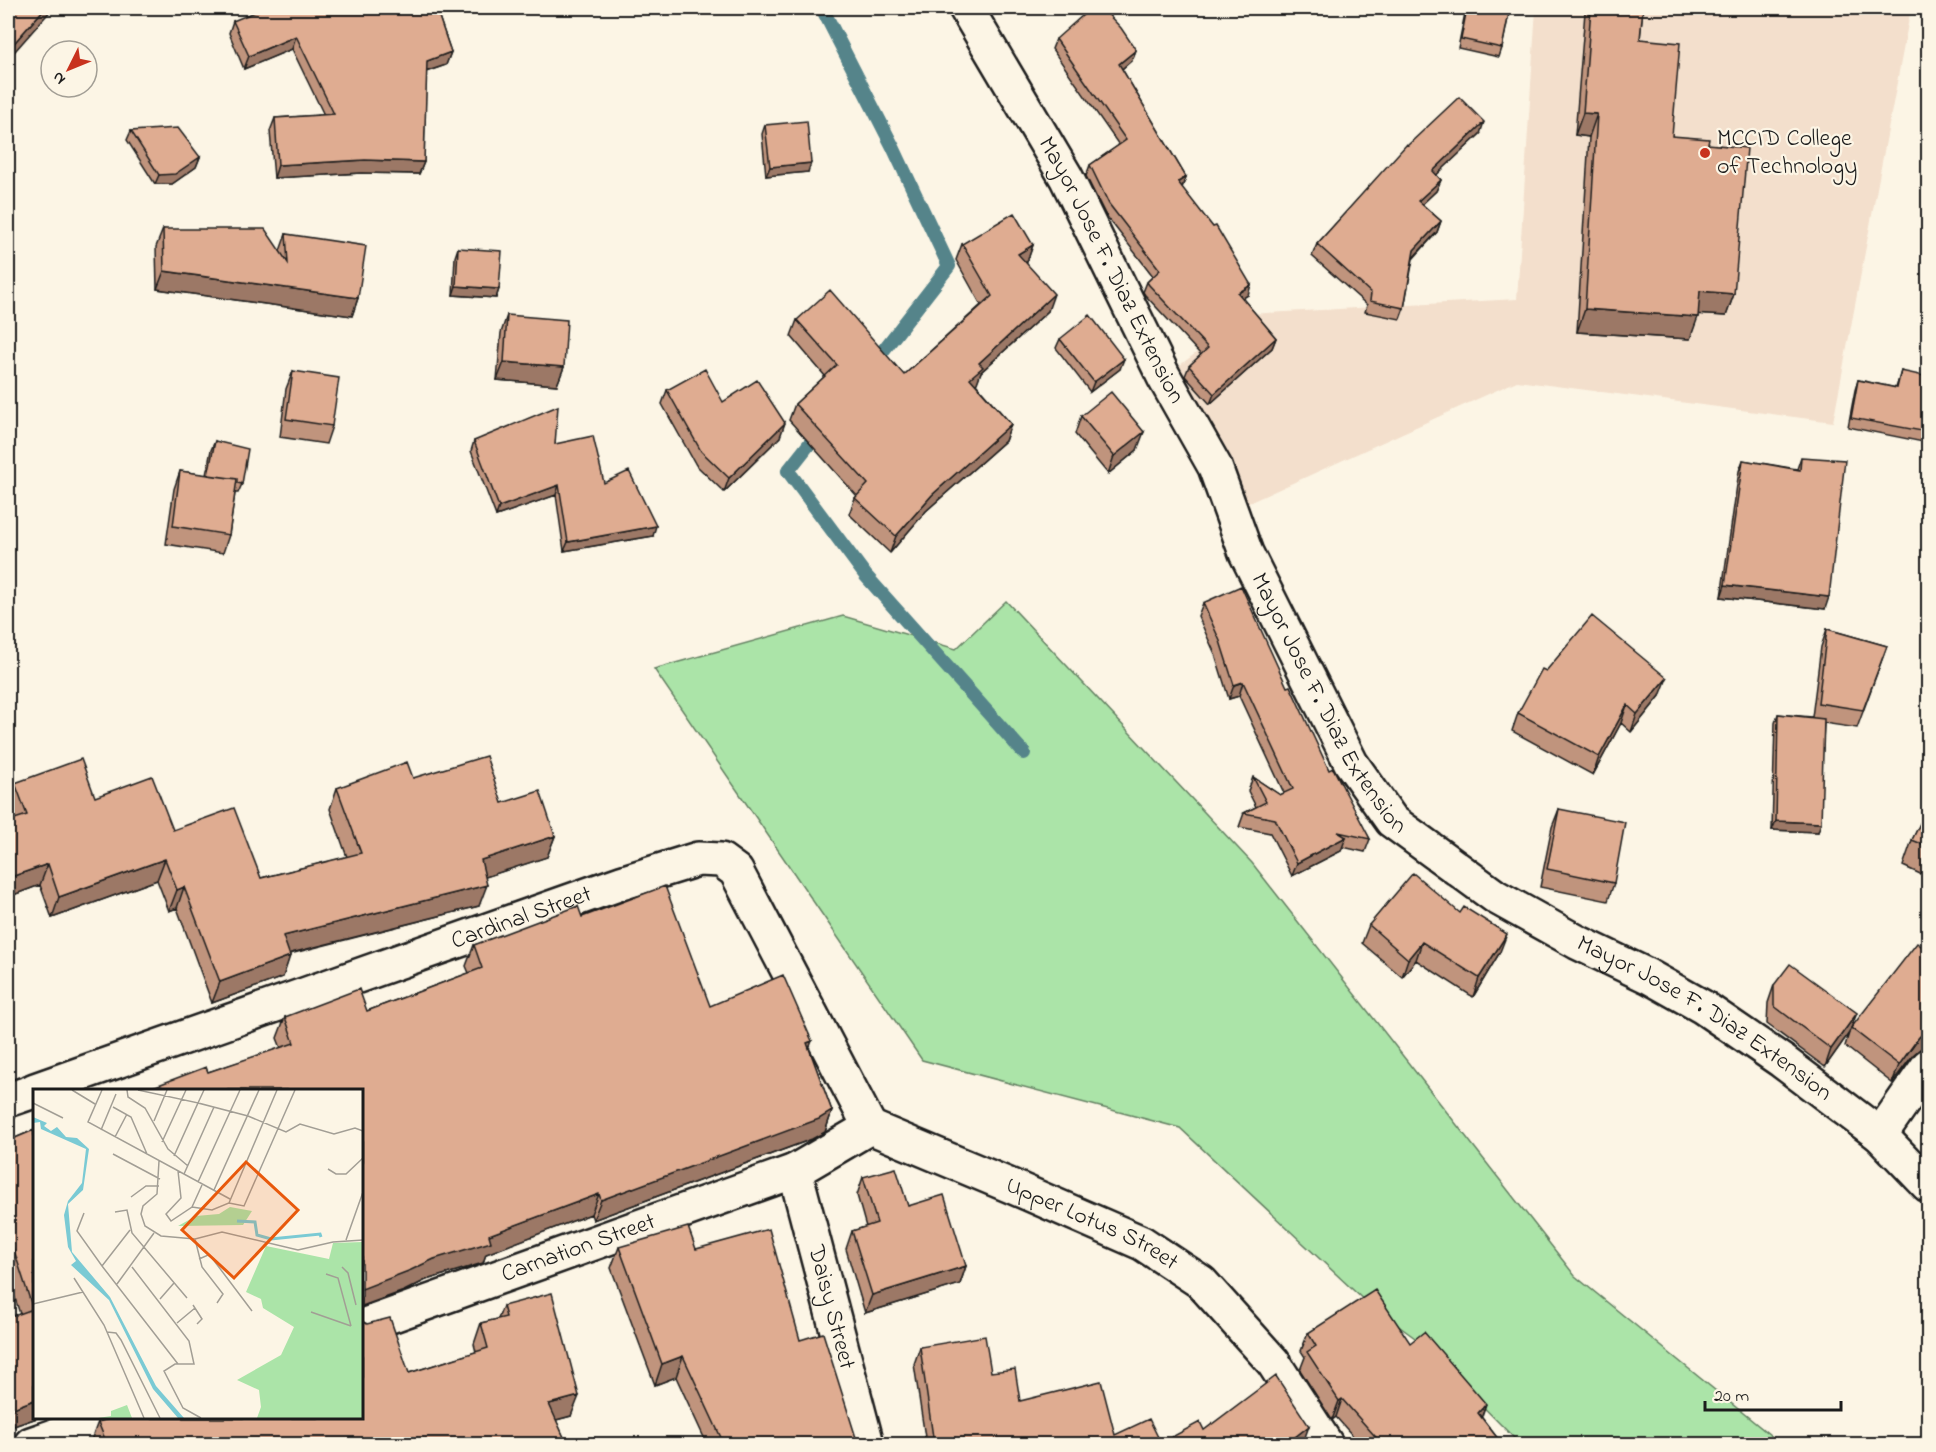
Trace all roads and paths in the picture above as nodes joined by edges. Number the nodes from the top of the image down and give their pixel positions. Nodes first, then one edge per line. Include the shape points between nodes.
1 (966, 8) edge
2 (1929, 1066) edge
3 (38, 1089) edge
4 (33, 1091) edge
5 (8, 1100) edge
6 (870, 1127) junction
7 (1880, 1136) junction
8 (795, 1171) junction
9 (1929, 1185) edge
10 (363, 1326) edge
11 (103, 1419) edge
12 (31, 1444) edge
13 (867, 1444) edge
14 (1326, 1444) edge

1 - 7 street, Mayor Jose F. Diaz Extension via 1066,177 1164,377 1215,467 1246,553 1351,764 1392,820 1496,897 1703,1007
2 - 7 street
3 - 6 street, Cardinal Street via 621,883 709,859 721,860 736,871
4 - 5 street, Cardinal Street
6 - 8 street
6 - 14 street, Upper Lotus Street via 1142,1244 1201,1282 1273,1362
7 - 9 street, Mayor Jose F. Diaz Extension
8 - 10 street, Carnation Street
8 - 13 street, Daisy Street
11 - 12 street

